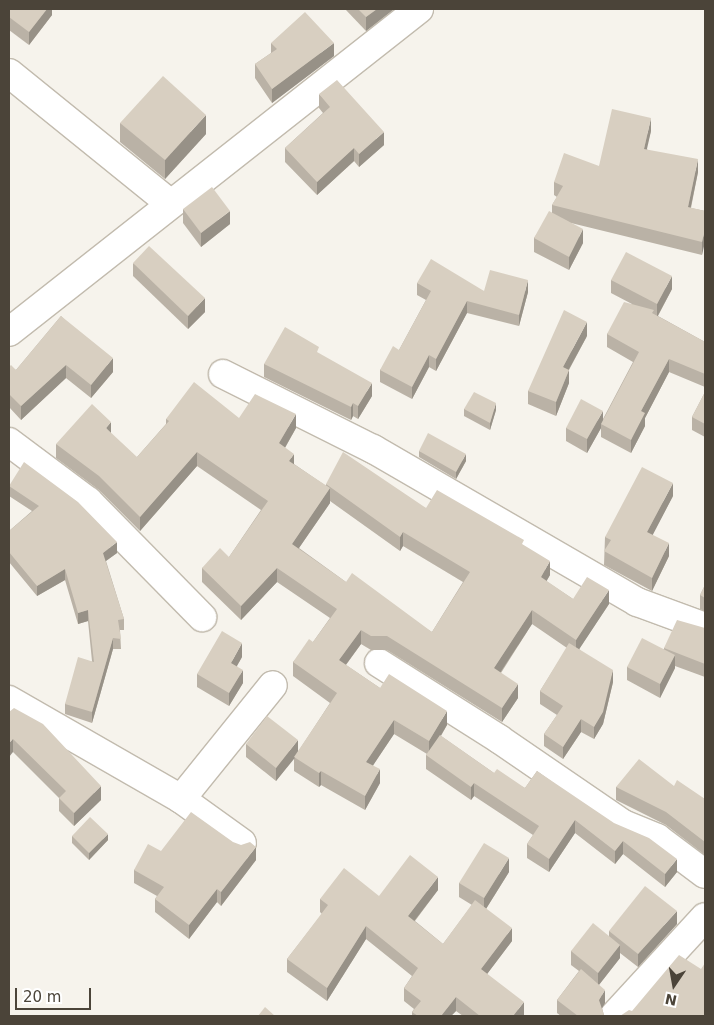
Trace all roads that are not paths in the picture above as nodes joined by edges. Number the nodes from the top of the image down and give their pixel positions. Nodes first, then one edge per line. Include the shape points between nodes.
1 (419, 9) edge
2 (9, 73) edge
3 (171, 204) junction
4 (9, 332) edge
5 (222, 374) dead end
6 (9, 442) edge
7 (202, 617) dead end
8 (705, 627) edge
9 (379, 664) dead end
10 (273, 685) dead end
11 (9, 700) edge
12 (181, 799) junction
13 (242, 843) edge
14 (705, 874) edge
15 (705, 917) edge
16 (614, 1016) edge

1 - 3 street
2 - 3 street
3 - 4 street
5 - 8 street via 372,449 637,602
6 - 7 street via 88,501
9 - 14 street via 499,739 623,824 657,838
10 - 12 street
11 - 12 street
12 - 13 street
15 - 16 street

